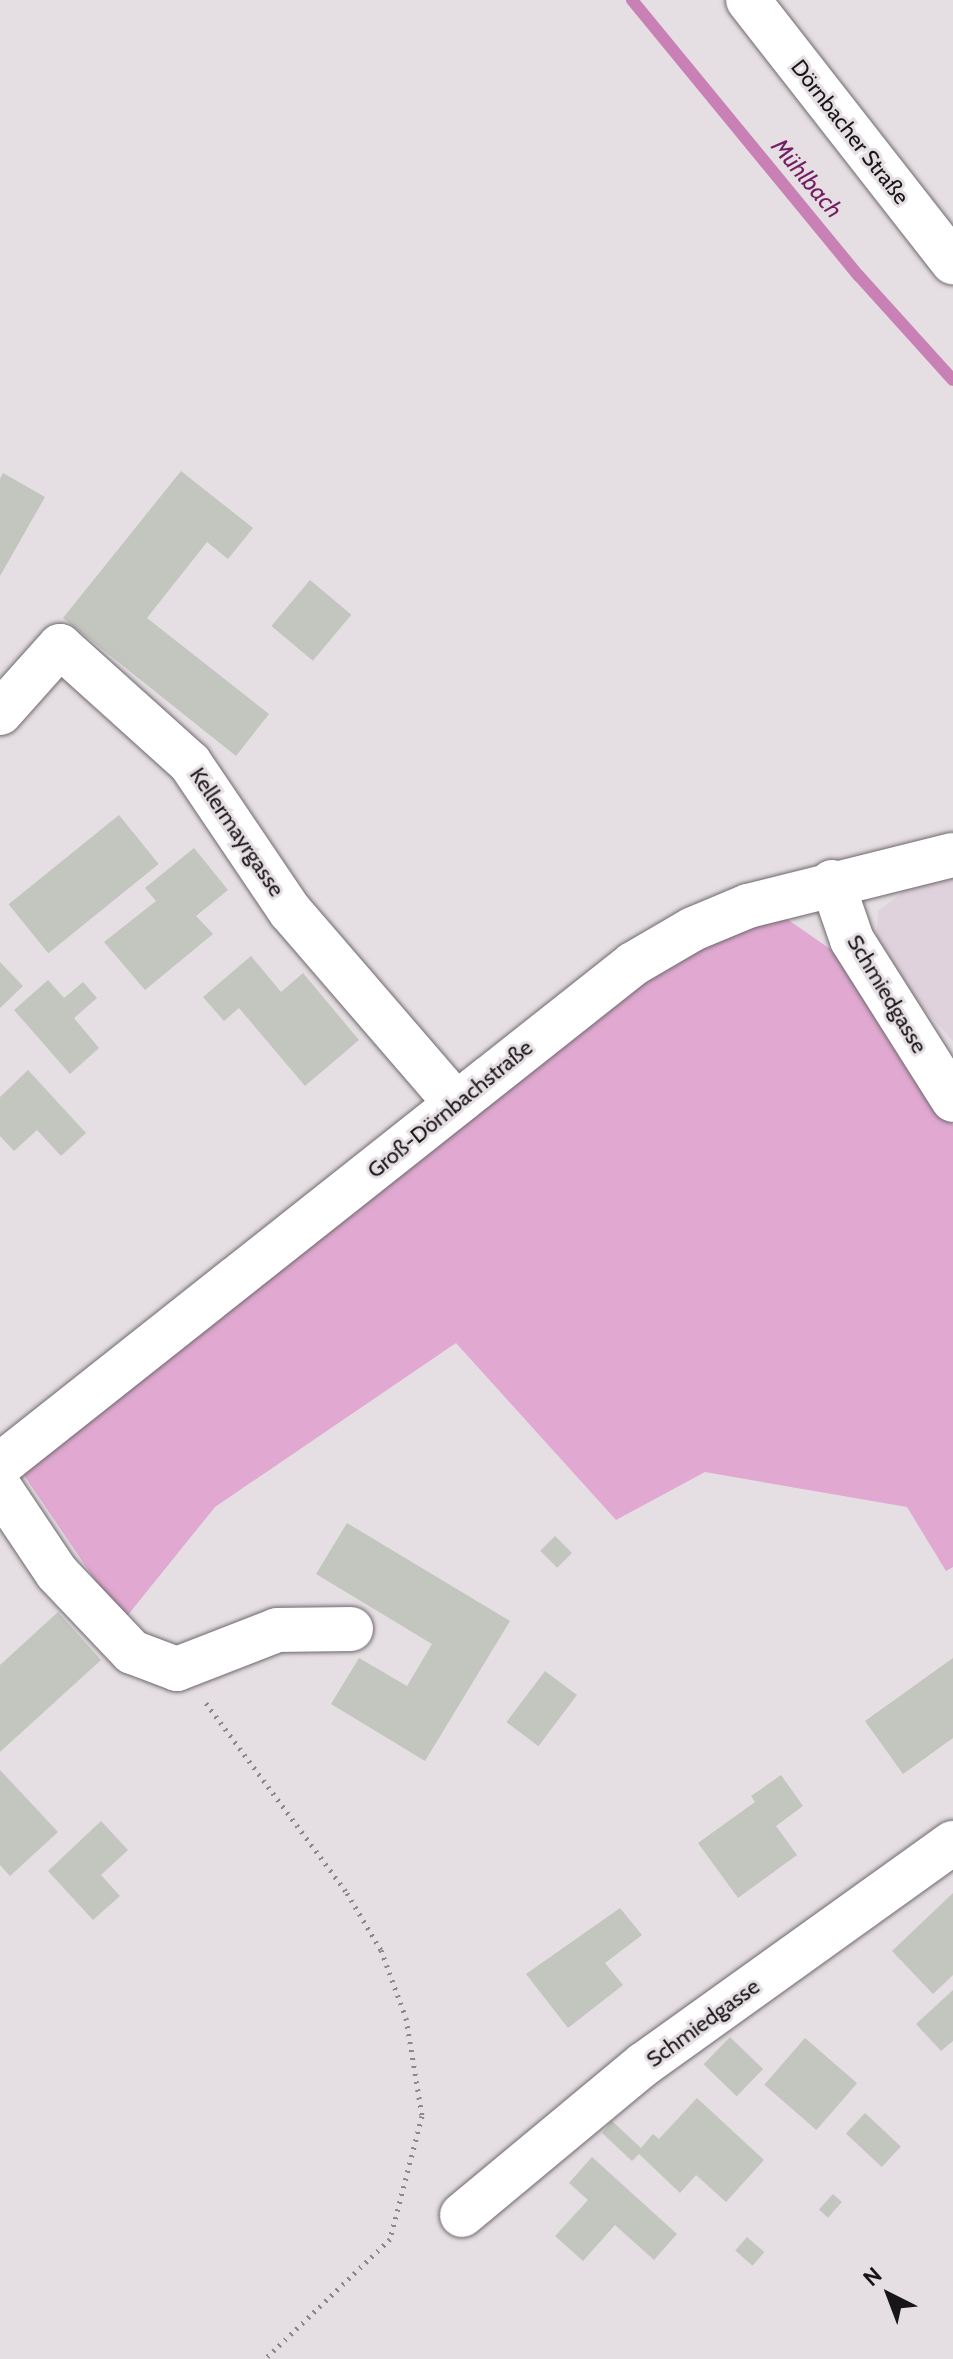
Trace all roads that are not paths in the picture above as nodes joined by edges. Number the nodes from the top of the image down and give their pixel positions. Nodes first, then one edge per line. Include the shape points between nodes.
1 (748, 0) edge
2 (953, 262) edge
3 (0, 713) edge
4 (953, 855) edge
5 (832, 882) junction
6 (953, 1100) edge
7 (456, 1103) junction
8 (0, 1465) edge
9 (0, 1488) edge
10 (351, 1629) dead end
11 (953, 1843) edge
12 (462, 2215) dead end

1 - 2 street, Dörnbacher Straße
3 - 7 street, Kellermayrgasse via 60,646 190,763 290,911
4 - 5 street, Groß-Dörnbachstraße
5 - 6 street, Schmiedgasse via 852,940
5 - 7 street, Groß-Dörnbachstraße via 748,906 645,957
7 - 8 street, Groß-Dörnbachstraße
9 - 10 street via 57,1573 132,1652 177,1669 277,1630
11 - 12 street, Schmiedgasse via 644,2064

